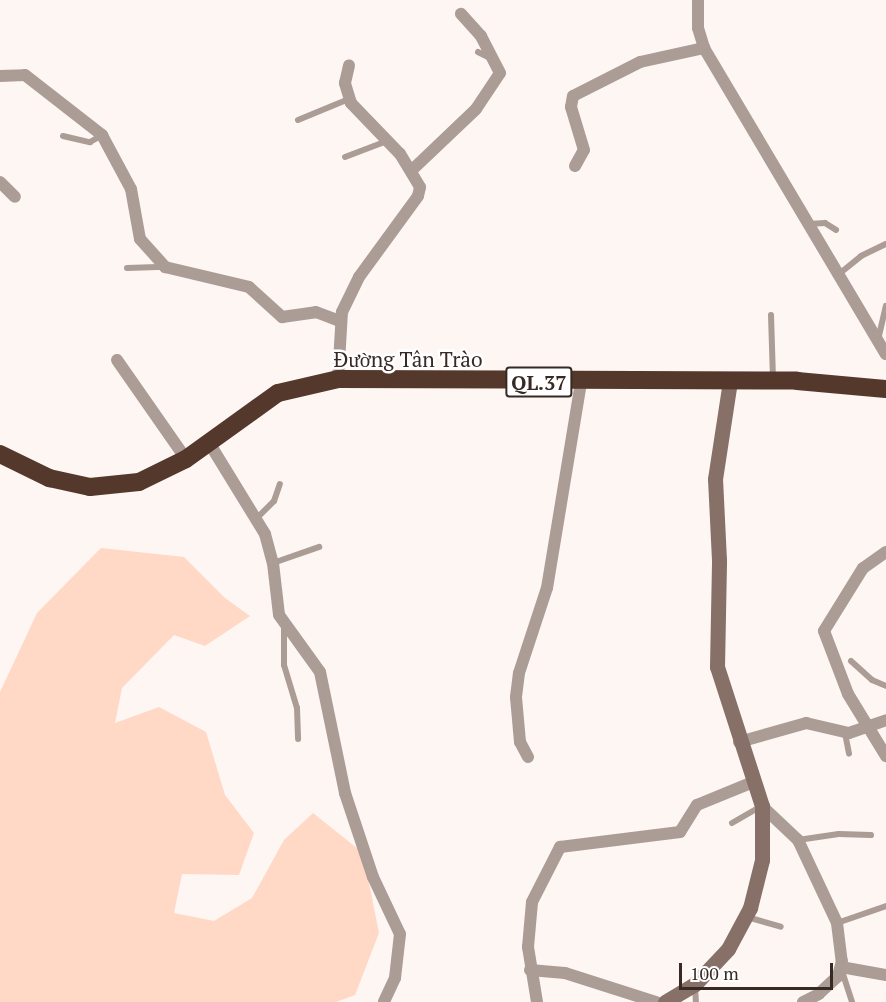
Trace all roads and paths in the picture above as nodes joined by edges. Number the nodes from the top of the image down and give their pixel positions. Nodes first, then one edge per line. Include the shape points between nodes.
1 (698, 0) edge
2 (461, 14) dead end
3 (704, 48) junction
4 (478, 52) dead end
5 (496, 60) junction
6 (349, 65) dead end
7 (0, 76) edge
8 (349, 99) junction
9 (298, 120) dead end
10 (102, 135) junction
11 (63, 136) dead end
12 (388, 141) junction
13 (345, 157) dead end
14 (575, 166) dead end
15 (412, 170) junction
16 (0, 182) edge
17 (15, 197) dead end
18 (809, 224) junction
19 (836, 230) dead end
20 (886, 244) edge
21 (165, 267) junction
22 (127, 268) dead end
23 (839, 274) junction
24 (886, 306) edge
25 (771, 315) dead end
26 (339, 321) junction
27 (878, 340) junction
28 (886, 354) edge
29 (117, 360) dead end
30 (338, 379) junction
31 (730, 381) junction
32 (773, 381) junction
33 (581, 382) junction
34 (886, 389) edge
35 (208, 441) junction
36 (0, 454) edge
37 (186, 459) junction
38 (280, 484) dead end
39 (256, 518) junction
40 (319, 547) dead end
41 (886, 552) edge
42 (273, 563) junction
43 (284, 622) junction
44 (851, 661) dead end
45 (886, 686) edge
46 (886, 720) edge
47 (869, 727) junction
48 (845, 733) junction
49 (298, 739) dead end
50 (739, 742) junction
51 (849, 754) dead end
52 (886, 756) edge
53 (528, 757) dead end
54 (753, 782) junction
55 (762, 806) junction
56 (732, 823) dead end
57 (871, 836) dead end
58 (798, 840) junction
59 (886, 906) edge
60 (746, 917) junction
61 (837, 923) junction
62 (782, 927) dead end
63 (841, 967) junction
64 (530, 970) junction
65 (886, 975) edge
66 (695, 984) junction
67 (384, 1002) edge
68 (537, 1002) edge
69 (656, 1002) edge
70 (665, 1002) edge
71 (696, 1002) edge
72 (803, 1002) edge
73 (852, 1002) edge

1 - 3 street via 698,28
2 - 5 street
3 - 14 street via 640,62 573,96 571,107 584,150
3 - 18 street
4 - 5 lane
5 - 15 street via 500,73 490,91
6 - 8 street via 345,83
7 - 10 street via 25,75
8 - 9 lane
8 - 12 street via 355,110
10 - 11 lane via 90,142
10 - 21 street via 131,189 140,239
12 - 13 lane
12 - 15 street
15 - 26 street via 420,187 418,196 359,277
16 - 17 street
18 - 19 lane via 825,223
18 - 23 street
20 - 23 lane via 861,256
21 - 22 lane
21 - 26 street via 249,287 282,317 316,312
23 - 27 street
24 - 27 lane
25 - 32 lane
26 - 30 street
27 - 28 street
29 - 37 street
30 - 33 highway, Đường Tân Trào / QL.37
30 - 35 highway, Đường Tân Trào / QL.37 via 278,393
31 - 32 highway, Đường Tân Trào / QL.37
31 - 33 highway, Đường Tân Trào / QL.37
31 - 50 street via 715,479 719,560 717,667
32 - 34 highway, Đường Tân Trào / QL.37
33 - 53 street via 548,588 518,685 516,722
35 - 37 highway, Đường Tân Trào / QL.37
35 - 39 street
36 - 37 highway, Đường Tân Trào / QL.37 via 50,478 90,487 139,482
38 - 39 lane via 274,501
39 - 42 street
40 - 42 lane
41 - 47 street via 863,568 824,631 848,693
42 - 43 street via 278,611
43 - 49 lane via 284,664 297,708
43 - 67 street via 320,672 345,793 373,877 400,934 395,978
44 - 45 lane via 872,680
46 - 47 street
47 - 48 street
47 - 52 street
48 - 50 street via 806,723
48 - 51 lane
50 - 54 street
54 - 55 street
54 - 64 street via 697,805 680,832 560,847 534,893 528,946
55 - 56 lane
55 - 58 street
55 - 60 street via 762,861
57 - 58 lane via 839,834
58 - 61 street
59 - 61 lane
60 - 62 lane
60 - 66 street via 728,949
61 - 63 street
63 - 65 street
63 - 72 street via 819,994
63 - 73 lane
64 - 68 street
64 - 69 street via 565,973
66 - 70 street
66 - 71 lane

